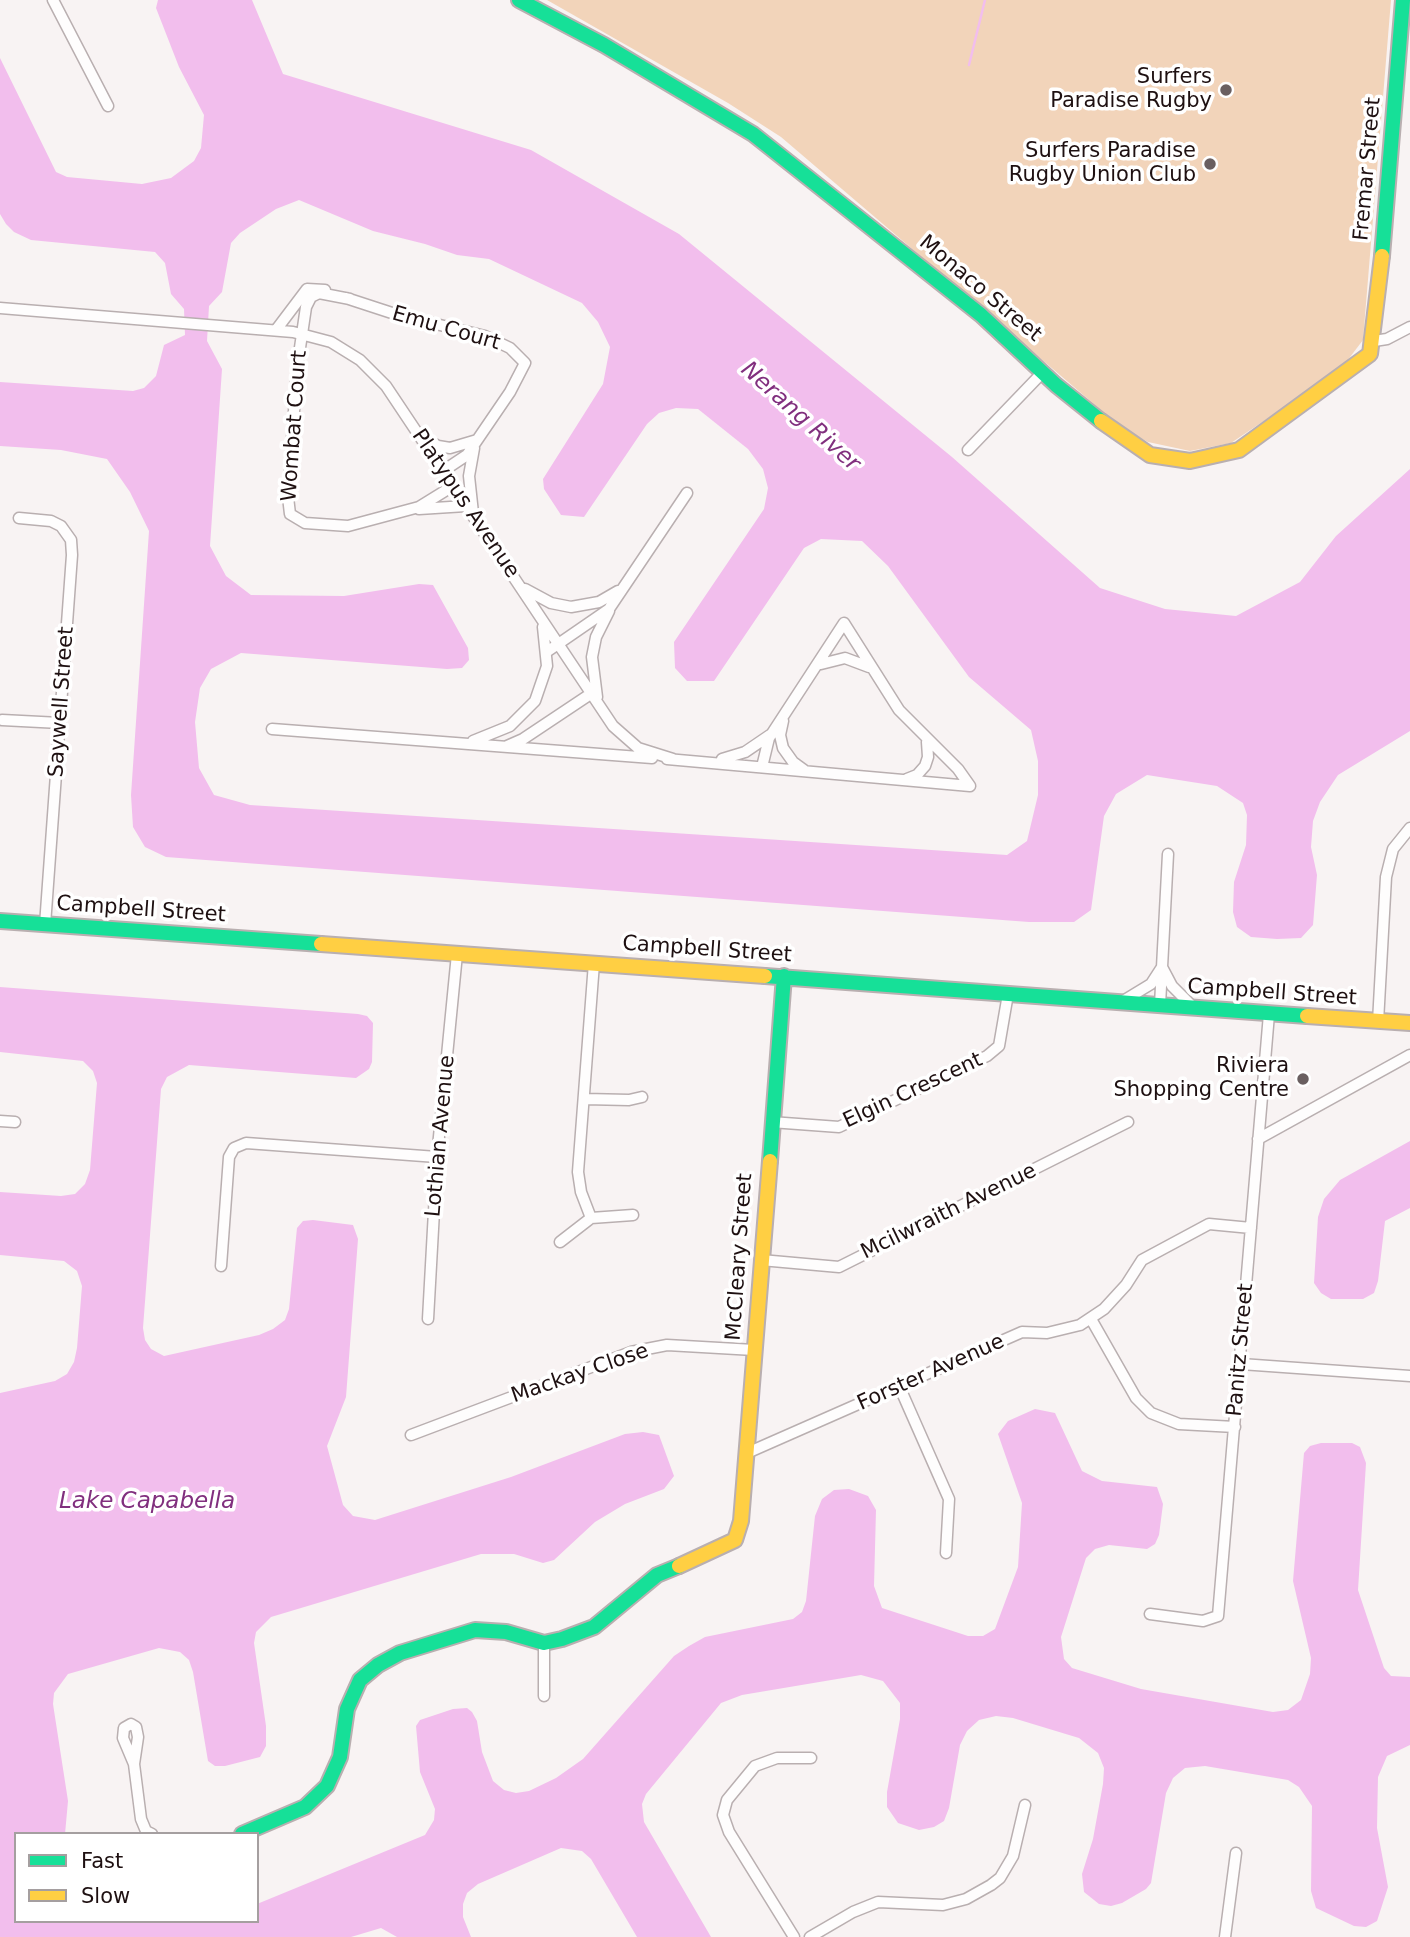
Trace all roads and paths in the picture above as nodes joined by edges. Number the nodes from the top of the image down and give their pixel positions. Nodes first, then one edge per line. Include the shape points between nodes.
1 (53, 0) edge
2 (519, 0) edge
3 (1403, 0) edge
4 (108, 106) dead end
5 (349, 299) junction
6 (0, 308) edge
7 (1410, 327) edge
8 (276, 330) junction
9 (302, 334) junction
10 (1374, 341) junction
11 (1043, 372) junction
12 (415, 429) junction
13 (477, 440) junction
14 (968, 450) dead end
15 (443, 471) junction
16 (453, 486) junction
17 (687, 493) dead end
18 (466, 506) junction
19 (415, 509) junction
20 (473, 516) junction
21 (19, 518) dead end
22 (517, 582) junction
23 (627, 583) junction
24 (611, 607) junction
25 (536, 610) junction
26 (558, 644) junction
27 (548, 651) junction
28 (872, 669) junction
29 (816, 670) junction
30 (594, 692) junction
31 (786, 714) junction
32 (2, 720) dead end
33 (60, 723) junction
34 (272, 729) dead end
35 (775, 729) junction
36 (926, 740) junction
37 (459, 743) junction
38 (498, 747) junction
39 (673, 760) junction
40 (711, 762) junction
41 (762, 767) junction
42 (812, 772) junction
43 (903, 779) junction
44 (1410, 828) edge
45 (1168, 854) dead end
46 (0, 921) edge
47 (45, 925) junction
48 (457, 954) junction
49 (594, 963) junction
50 (1163, 967) junction
51 (784, 976) junction
52 (1009, 994) junction
53 (1119, 1002) junction
54 (1160, 1005) junction
55 (1196, 1008) junction
56 (1269, 1014) junction
57 (1378, 1022) junction
58 (1410, 1023) edge
59 (1410, 1055) edge
60 (642, 1097) dead end
61 (585, 1099) junction
62 (0, 1121) edge
63 (15, 1122) dead end
64 (771, 1122) junction
65 (1128, 1122) dead end
66 (1258, 1139) junction
67 (437, 1157) junction
68 (632, 1215) dead end
69 (591, 1218) junction
70 (1251, 1228) junction
71 (560, 1242) dead end
72 (761, 1260) junction
73 (220, 1266) dead end
74 (428, 1318) dead end
75 (1091, 1319) junction
76 (754, 1350) junction
77 (1241, 1364) junction
78 (1410, 1376) edge
79 (900, 1388) junction
80 (1235, 1427) junction
81 (411, 1435) dead end
82 (747, 1453) junction
83 (946, 1553) dead end
84 (1150, 1614) dead end
85 (544, 1643) junction
86 (544, 1696) dead end
87 (811, 1758) dead end
88 (134, 1764) dead end
89 (1025, 1805) dead end
90 (148, 1832) edge
91 (247, 1832) edge
92 (1236, 1853) dead end
93 (794, 1937) edge
94 (810, 1937) edge
95 (1225, 1937) edge

1 - 4 street
2 - 11 street, Monaco Street via 753,134 971,307
3 - 10 street, Fremar Street
5 - 8 street, Emu Court via 309,288
5 - 9 street, Emu Court via 313,296 306,307
5 - 13 street, Emu Court via 477,333 520,356 526,363
6 - 8 street, Platypus Avenue
7 - 10 street
8 - 9 street, Platypus Avenue
9 - 12 street, Platypus Avenue via 336,345 360,360 386,386
9 - 19 street, Wombat Court via 290,514 304,523 341,526
10 - 11 street, Monaco Street via 1362,363 1269,430 1239,450 1206,459 1172,459 1133,446
11 - 14 street
12 - 13 street via 444,447 466,446
12 - 15 street, Platypus Avenue
13 - 15 street, Emu Court via 466,456
13 - 20 street via 469,476
15 - 16 street, Platypus Avenue
16 - 18 street, Platypus Avenue
16 - 19 street, Wombat Court
17 - 23 street
18 - 19 street, Wombat Court
18 - 20 street, Platypus Avenue
20 - 22 street, Platypus Avenue
21 - 33 street, Saywell Street via 51,521 71,540
22 - 23 street via 534,596 571,607 603,601
22 - 25 street, Platypus Avenue
23 - 24 street
24 - 26 street
24 - 30 street via 593,652
25 - 26 street, Platypus Avenue
25 - 27 street
26 - 27 street
26 - 30 street, Platypus Avenue
27 - 37 street via 542,686 524,714 488,737
28 - 29 street via 860,661 840,658
28 - 29 street via 844,623
28 - 36 street
29 - 31 street
30 - 38 street via 523,739
30 - 39 street via 626,740
31 - 35 street
31 - 42 street via 780,733 785,751 798,767
32 - 33 street
33 - 47 street, Saywell Street
34 - 37 street
35 - 40 street via 745,752
35 - 41 street via 766,744
36 - 43 street via 924,768
36 - 43 street via 955,765 970,786
37 - 38 street
38 - 39 street
39 - 40 street
40 - 41 street
41 - 42 street
42 - 43 street
44 - 57 street via 1393,849 1386,877
45 - 50 street
46 - 47 street, Campbell Street
47 - 48 street, Campbell Street
48 - 49 street, Campbell Street
48 - 67 street, Lothian Avenue
49 - 51 street, Campbell Street
49 - 61 street
50 - 53 street via 1151,984
50 - 54 street
50 - 55 street via 1184,1001
51 - 52 street, Campbell Street
51 - 64 street, McCleary Street
52 - 53 street, Campbell Street
52 - 64 street, Elgin Crescent via 999,1046 987,1056 839,1127
53 - 54 street, Campbell Street
54 - 55 street, Campbell Street
55 - 56 street, Campbell Street
56 - 57 street, Campbell Street
56 - 66 street, Panitz Street
57 - 58 street, Campbell Street
59 - 66 street
60 - 61 street
61 - 69 street via 579,1172
62 - 63 street
64 - 72 street, McCleary Street
65 - 72 street, Mcilwraith Avenue via 839,1267
66 - 70 street, Panitz Street
67 - 73 street via 246,1143 233,1147
67 - 74 street, Lothian Avenue
68 - 69 street
69 - 71 street
70 - 75 street, Forster Avenue via 1209,1224 1142,1260 1126,1285
70 - 77 street, Panitz Street
72 - 76 street, McCleary Street
75 - 79 street, Forster Avenue via 1055,1332 1022,1332
75 - 80 street via 1136,1398 1151,1413 1179,1424
76 - 81 street, Mackay Close via 667,1345 631,1352
76 - 82 street, McCleary Street
77 - 78 street
77 - 80 street, Panitz Street
79 - 82 street, Forster Avenue
79 - 83 street via 948,1499
80 - 84 street, Panitz Street via 1218,1616 1203,1621
82 - 85 street, McCleary Street via 735,1540 657,1575 594,1627
85 - 86 street
85 - 91 street via 506,1632 475,1630 400,1653 378,1665 360,1681 347,1709 340,1757 327,1786 305,1807
87 - 93 street via 776,1758 755,1766 727,1800 723,1815
88 - 90 street via 141,1819
89 - 94 street via 1008,1866 980,1892 943,1905 878,1902
92 - 95 street

